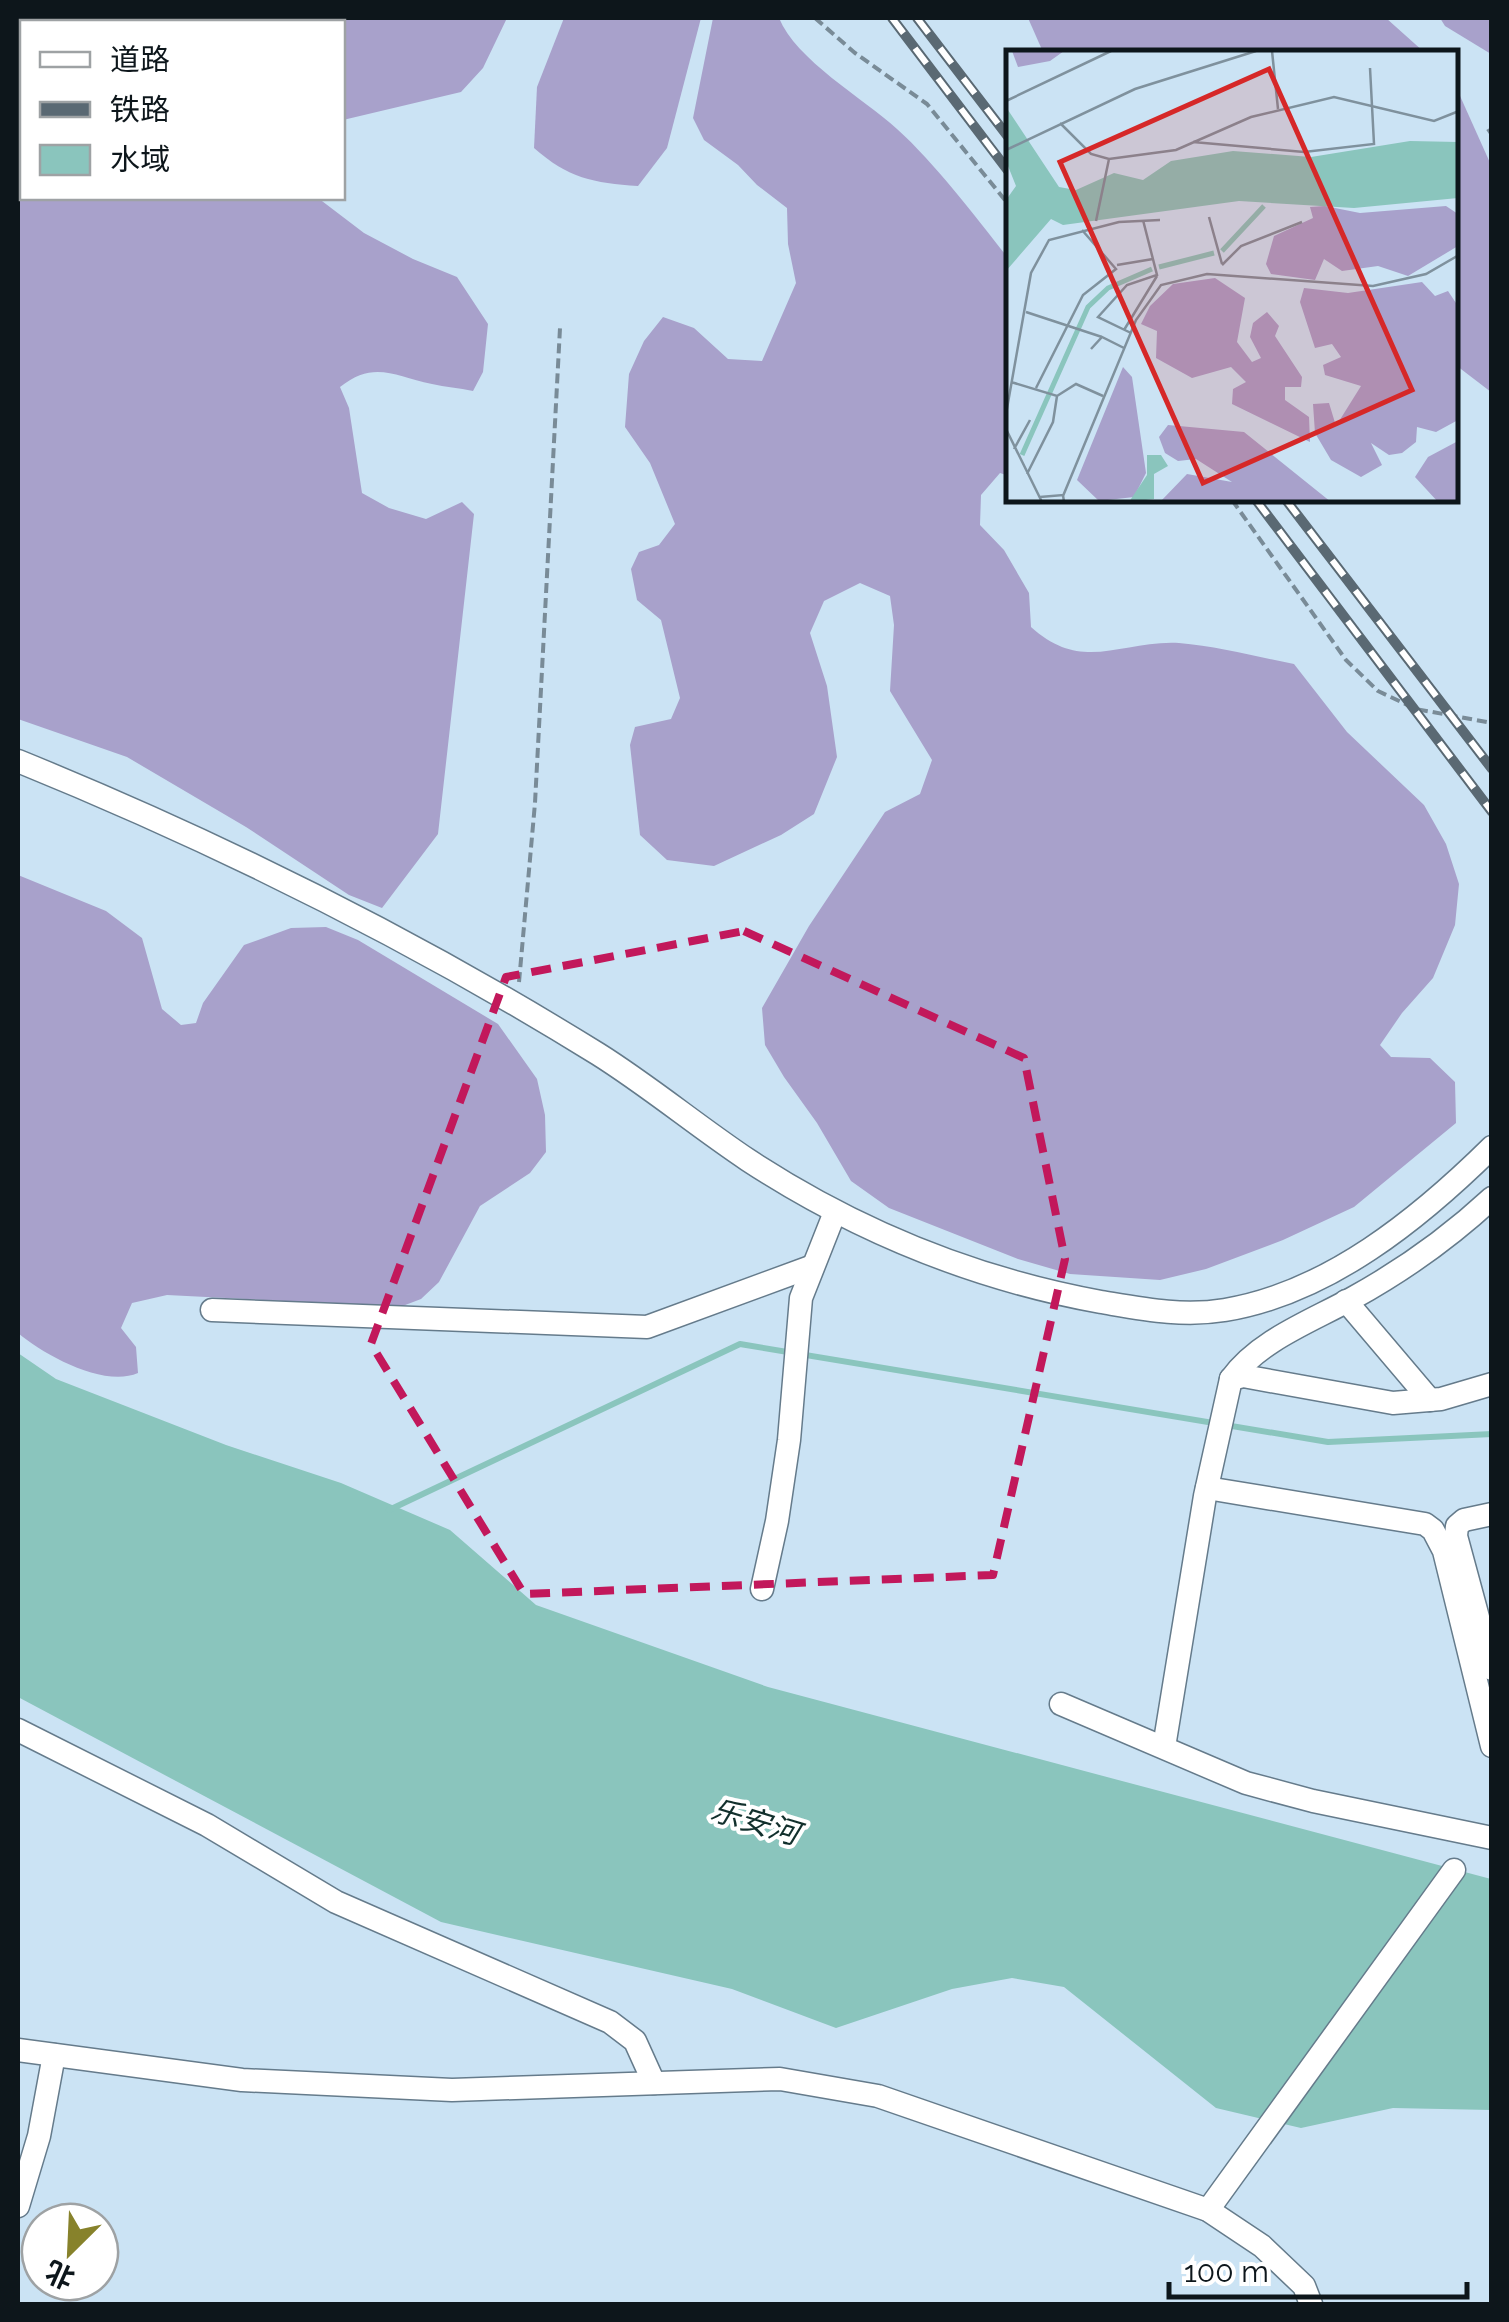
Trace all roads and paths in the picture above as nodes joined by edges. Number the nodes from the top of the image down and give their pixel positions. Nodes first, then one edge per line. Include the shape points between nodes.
1 (815, 18) edge
2 (1006, 201) edge
3 (560, 328) dead end
4 (1233, 502) edge
5 (1492, 723) edge
6 (18, 761) edge
7 (516, 1008) junction
8 (1492, 1147) edge
9 (1492, 1198) edge
10 (835, 1212) junction
11 (814, 1266) junction
12 (1346, 1302) junction
13 (212, 1310) dead end
14 (1231, 1379) junction
15 (1492, 1384) edge
16 (1430, 1400) junction
17 (1207, 1488) junction
18 (1492, 1514) edge
19 (762, 1588) dead end
20 (1492, 1670) edge
21 (1061, 1704) dead end
22 (18, 1730) edge
23 (1492, 1746) edge
24 (1164, 1747) junction
25 (1492, 1838) edge
26 (1454, 1870) dead end
27 (18, 2050) edge
28 (54, 2055) junction
29 (654, 2083) junction
30 (18, 2206) edge
31 (1208, 2210) junction
32 (1312, 2304) edge

1 - 2 path via 927,104
3 - 7 path via 535,803
4 - 5 path via 1346,660 1378,691 1416,710
6 - 7 street via 371,924
7 - 10 street via 599,1055
8 - 10 street via 1351,1262 1229,1309 1179,1315 1034,1289 924,1252
9 - 12 street
10 - 11 street
11 - 13 street via 647,1327
11 - 19 street via 801,1298 787,1456
12 - 14 street via 1244,1361
12 - 16 street
14 - 16 street via 1393,1402
14 - 17 street
15 - 16 street
17 - 23 street via 1434,1530
17 - 24 street
18 - 20 street via 1464,1520 1456,1536
21 - 24 street
22 - 29 street via 207,1826 336,1902 610,2022 635,2041
24 - 25 street via 1246,1783
26 - 31 street
27 - 28 street
28 - 29 street via 262,2081 452,2090
28 - 30 street
29 - 31 street via 780,2079 878,2096
31 - 32 street via 1262,2246 1304,2286

